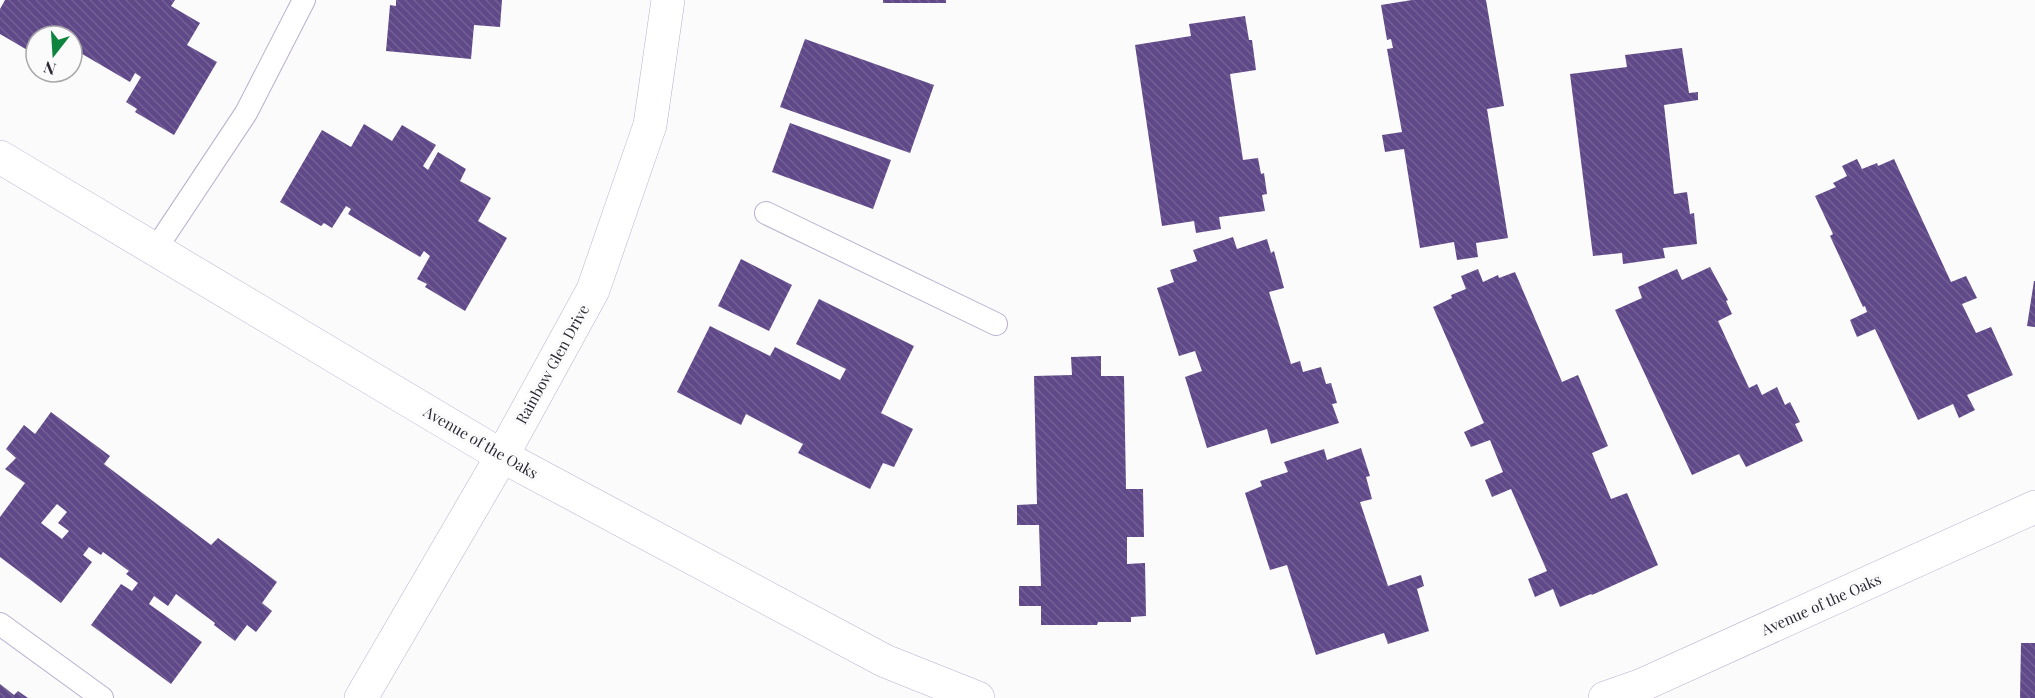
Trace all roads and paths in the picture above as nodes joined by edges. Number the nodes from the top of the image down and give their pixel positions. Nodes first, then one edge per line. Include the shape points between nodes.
1 (304, 0) edge
2 (668, 0) edge
3 (0, 157) edge
4 (766, 213) dead end
5 (155, 250) junction
6 (996, 324) dead end
7 (502, 456) junction
8 (2035, 507) edge
9 (0, 624) edge
10 (102, 698) edge
11 (361, 698) edge
12 (978, 698) edge
13 (1606, 698) edge

1 - 5 lane via 246,113
2 - 7 street, Rainbow Glen Drive via 650,125 593,290
3 - 5 street, Avenue of the Oaks
4 - 6 lane
5 - 7 street, Avenue of the Oaks
7 - 11 street, Rainbow Glen Drive
7 - 12 street, Avenue of the Oaks via 885,661
8 - 13 street, Avenue of the Oaks
9 - 10 lane

